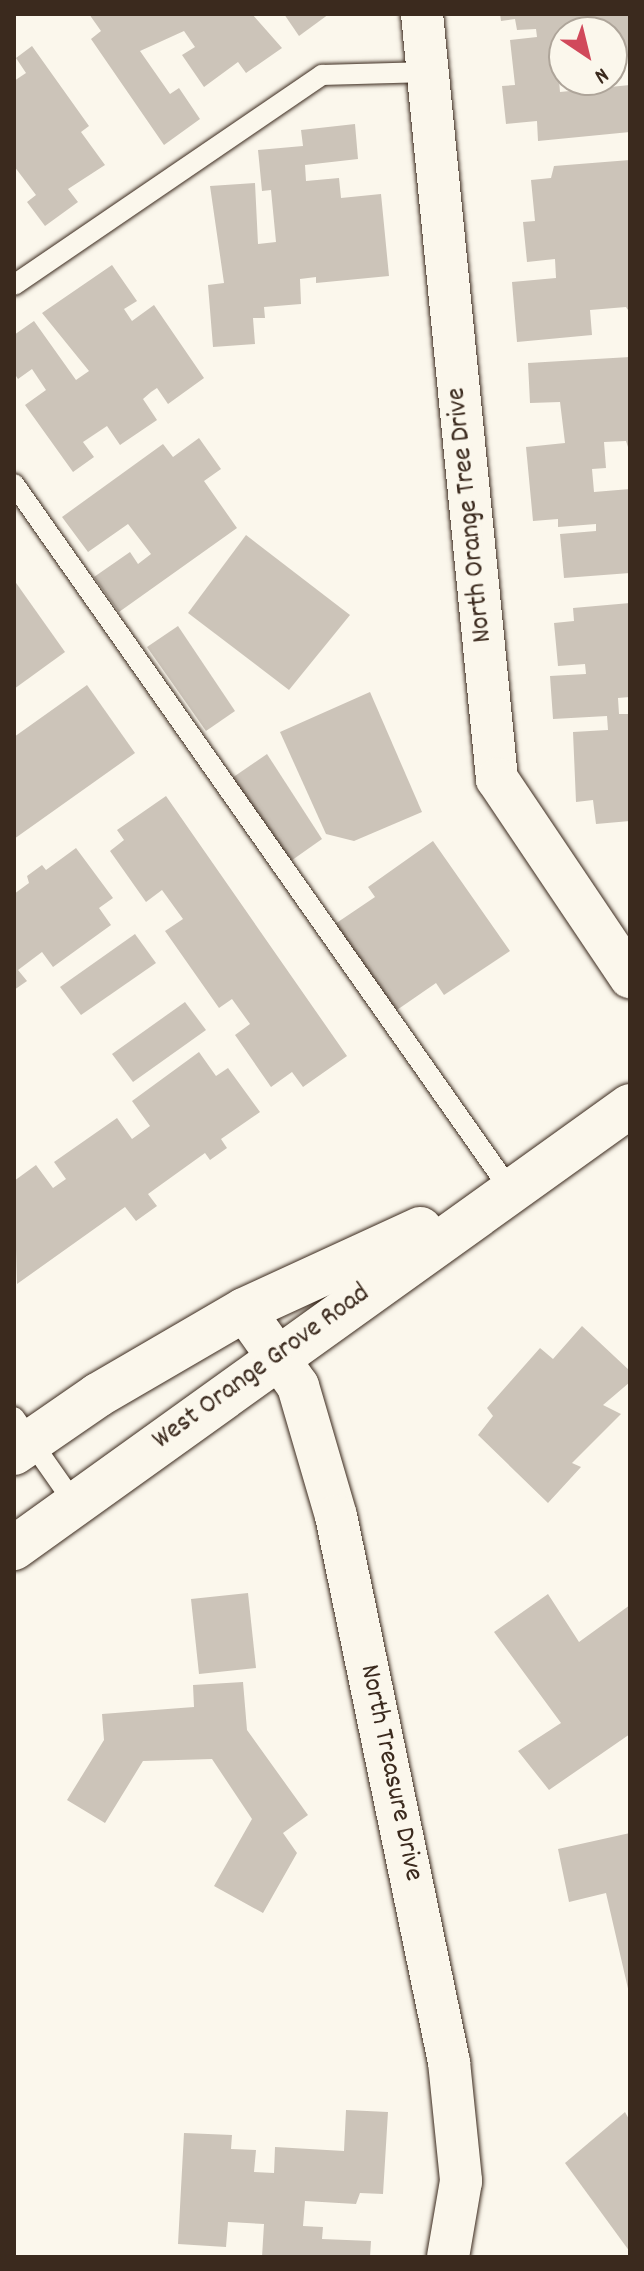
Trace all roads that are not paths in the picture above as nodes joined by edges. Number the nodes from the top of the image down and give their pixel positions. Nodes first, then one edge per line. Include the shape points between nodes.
1 (422, 14) edge
2 (428, 72) junction
3 (14, 285) edge
4 (14, 484) edge
5 (630, 977) edge
6 (630, 1106) edge
7 (509, 1188) junction
8 (244, 1310) junction
9 (277, 1357) junction
10 (19, 1437) edge
11 (75, 1504) junction
12 (19, 1535) edge
13 (448, 2257) edge

1 - 2 street, North Orange Tree Drive
2 - 3 lane via 322,75
2 - 5 street, North Orange Tree Drive via 497,779
4 - 7 lane
6 - 7 main road, West Orange Grove Road
7 - 8 main road, West Orange Grove Road
7 - 9 main road, West Orange Grove Road
8 - 9 street, North Treasure Drive
8 - 10 main road, West Orange Grove Road
9 - 11 main road, West Orange Grove Road
9 - 13 street, North Treasure Drive via 298,1386 336,1516 449,2062 461,2181
10 - 11 lane
11 - 12 main road, West Orange Grove Road

